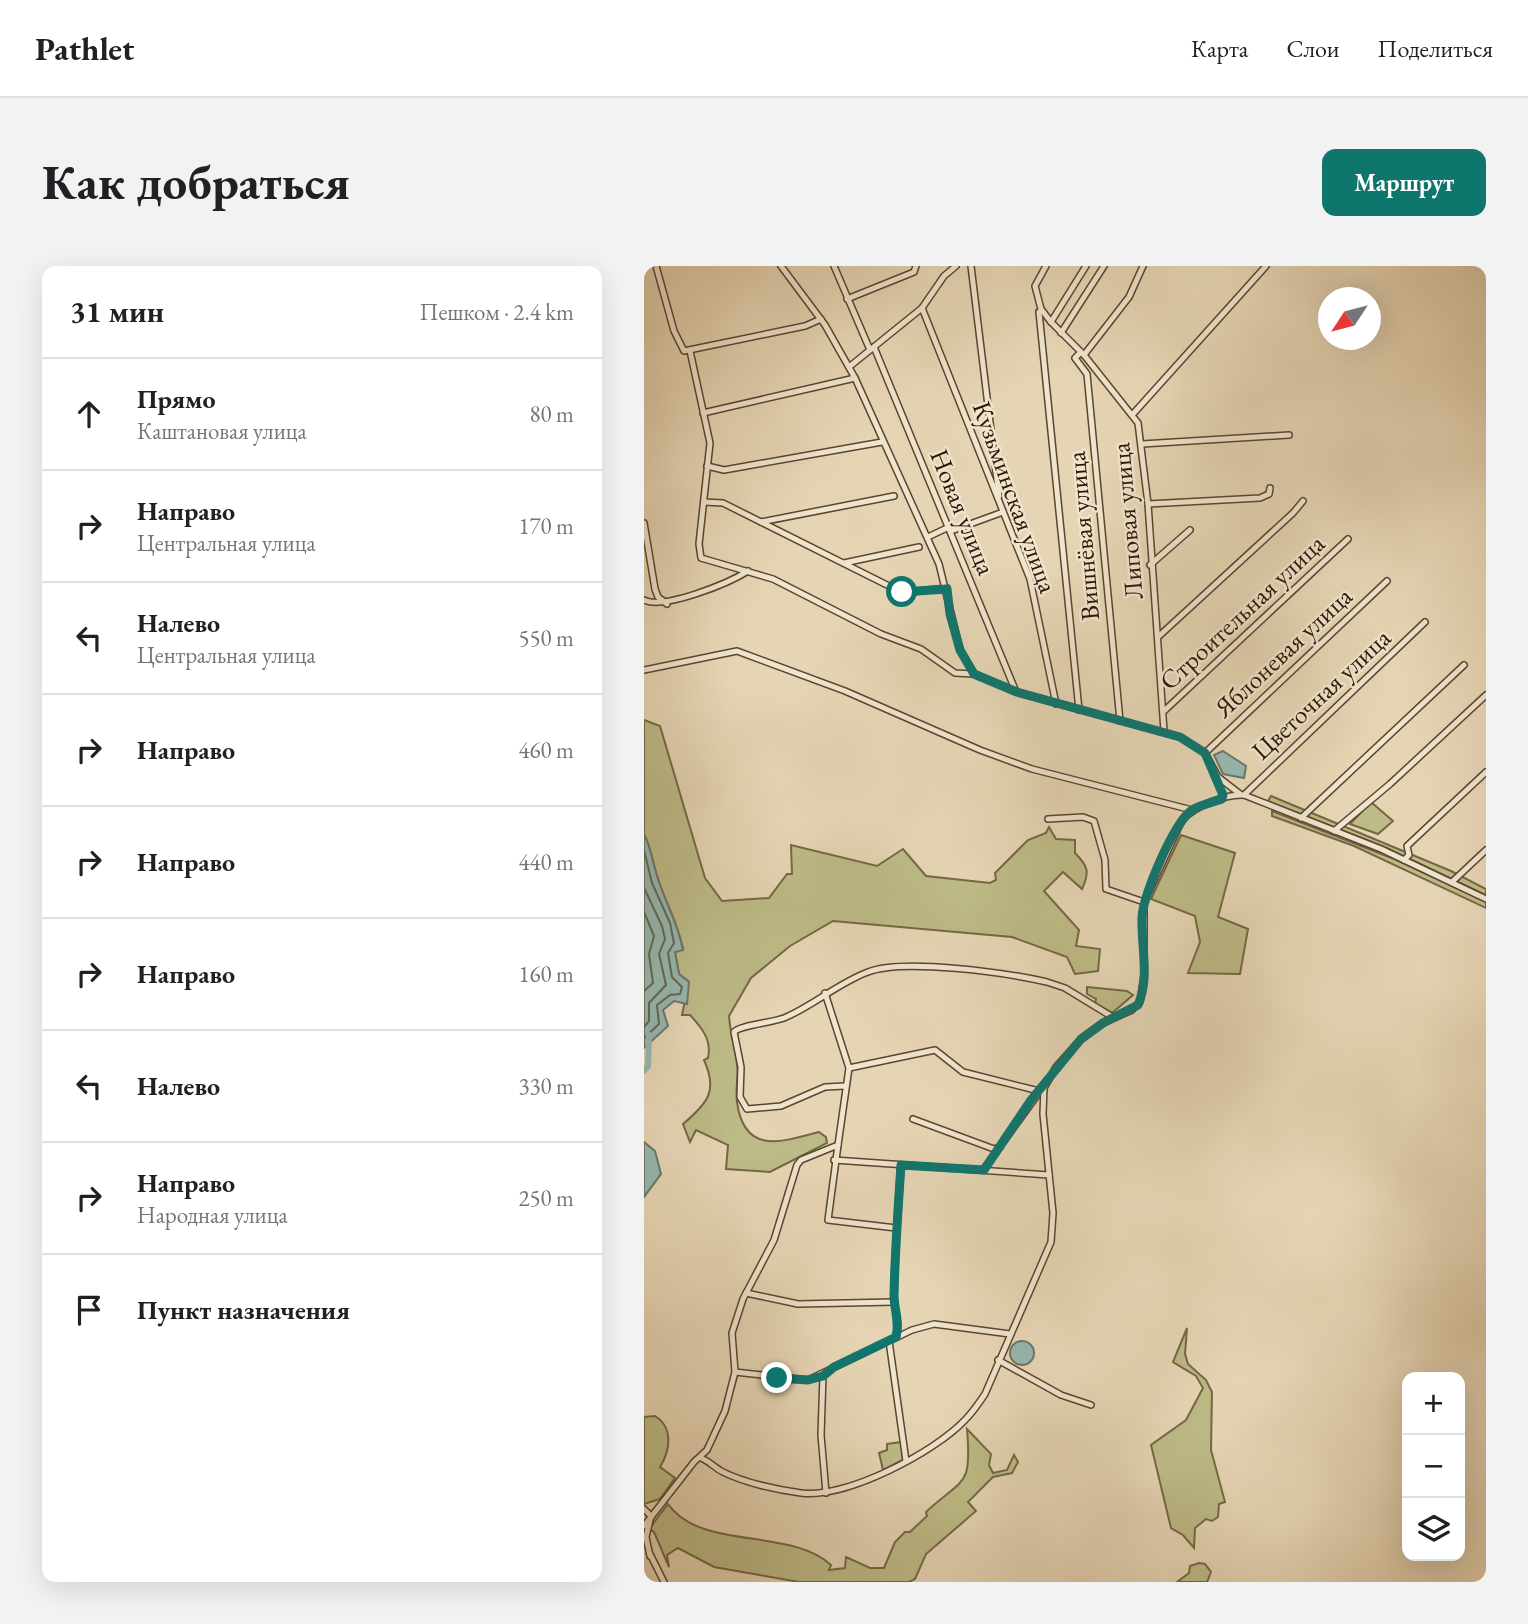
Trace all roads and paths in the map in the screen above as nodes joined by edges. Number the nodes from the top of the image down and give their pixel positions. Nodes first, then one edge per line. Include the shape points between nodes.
1 (656, 266) edge
2 (781, 266) edge
3 (834, 266) edge
4 (956, 266) edge
5 (971, 266) edge
6 (1046, 266) edge
7 (1086, 266) edge
8 (1104, 266) edge
9 (1143, 266) edge
10 (1266, 266) edge
11 (916, 268) edge
12 (847, 299) junction
13 (922, 308) junction
14 (1040, 312) dead end
15 (821, 320) junction
16 (1051, 322) junction
17 (1061, 333) junction
18 (872, 348) junction
19 (687, 351) junction
20 (1082, 354) junction
21 (849, 367) junction
22 (855, 378) junction
23 (703, 413) junction
24 (1133, 414) junction
25 (1289, 435) dead end
26 (882, 442) junction
27 (1142, 444) junction
28 (708, 466) junction
29 (1270, 488) dead end
30 (894, 496) dead end
31 (1303, 501) dead end
32 (704, 502) junction
33 (1000, 504) junction
34 (1148, 504) junction
35 (1003, 512) junction
36 (761, 522) junction
37 (644, 523) edge
38 (950, 529) junction
39 (1190, 530) dead end
40 (928, 537) junction
41 (1348, 539) dead end
42 (919, 547) dead end
43 (844, 563) junction
44 (1150, 565) junction
45 (748, 571) junction
46 (1387, 580) dead end
47 (947, 589) junction
48 (644, 600) edge
49 (667, 604) junction
50 (1425, 622) dead end
51 (1158, 637) junction
52 (1464, 665) dead end
53 (644, 670) edge
54 (974, 674) junction
55 (1017, 692) junction
56 (1486, 695) edge
57 (1056, 704) junction
58 (1079, 710) junction
59 (1163, 712) junction
60 (1119, 721) junction
61 (1164, 731) junction
62 (1205, 753) junction
63 (1486, 772) edge
64 (1218, 777) junction
65 (1242, 795) junction
66 (1222, 799) junction
67 (1192, 810) junction
68 (1301, 818) junction
69 (1048, 820) dead end
70 (1334, 831) junction
71 (1486, 850) edge
72 (1404, 860) junction
73 (1452, 882) junction
74 (1486, 898) edge
75 (1144, 902) junction
76 (825, 993) junction
77 (1114, 1018) junction
78 (849, 1068) junction
79 (845, 1086) junction
80 (1042, 1090) junction
81 (913, 1119) dead end
82 (836, 1145) junction
83 (1002, 1145) junction
84 (834, 1160) junction
85 (901, 1165) junction
86 (984, 1170) junction
87 (1049, 1175) junction
88 (896, 1228) junction
89 (746, 1293) junction
90 (894, 1302) junction
91 (899, 1324) junction
92 (912, 1330) junction
93 (1010, 1334) junction
94 (896, 1337) junction
95 (889, 1341) junction
96 (998, 1360) junction
97 (734, 1370) junction
98 (823, 1376) junction
99 (1091, 1405) dead end
100 (701, 1458) junction
101 (906, 1461) junction
102 (826, 1493) junction
103 (665, 1503) junction
104 (644, 1509) edge
105 (647, 1525) edge
106 (644, 1542) edge
107 (650, 1556) junction
108 (664, 1582) edge

1 - 19 street via 674,331
2 - 15 street
3 - 12 street, Новая улица
4 - 13 street
5 - 33 street
6 - 16 street, Липовая улица via 1035,286
7 - 16 street
8 - 17 street
9 - 20 street via 1129,297
10 - 24 street
11 - 12 street
12 - 18 street, Новая улица
13 - 18 street
13 - 33 street, Кузьминская улица
14 - 58 street
15 - 19 street
15 - 21 street
16 - 17 street, Липовая улица
17 - 20 street, Липовая улица
18 - 21 street
18 - 38 street, Новая улица
19 - 23 street
20 - 24 street, Липовая улица
20 - 60 street, Вишнёвая улица via 1076,358 1087,374 1090,398
21 - 22 street
22 - 23 street
22 - 26 street
23 - 28 street via 710,443
24 - 27 street, Липовая улица
25 - 27 street
26 - 28 street via 723,470
26 - 40 street
27 - 34 street, Липовая улица
28 - 32 street
29 - 34 street via 1269,494 1260,498
30 - 36 street
31 - 51 street
32 - 36 street via 723,503
32 - 45 street via 701,558
33 - 35 street, Кузьминская улица
34 - 44 street, Липовая улица
35 - 38 street
35 - 57 street, Кузьминская улица via 1030,579
36 - 43 street
37 - 49 street via 655,589
38 - 40 street
38 - 55 street, Новая улица
39 - 44 street
40 - 47 street
41 - 59 street, Строительная улица
42 - 43 street
43 - 47 street via 902,592
44 - 51 street, Липовая улица
45 - 49 street via 727,584
45 - 54 street via 921,649 955,673
46 - 62 street, Яблоневая улица
47 - 54 street via 960,650
48 - 49 street
50 - 65 street, Цветочная улица
51 - 59 street, Липовая улица
52 - 68 street
53 - 67 street via 737,651 1032,769
54 - 55 street
55 - 57 street
56 - 70 street
57 - 58 street
58 - 60 street
59 - 61 street, Липовая улица
60 - 61 street
61 - 62 street
62 - 64 street
63 - 72 street via 1407,846 1409,855
64 - 65 street
64 - 66 street
65 - 66 street
65 - 68 street
66 - 67 street
67 - 75 street via 1182,820
68 - 70 street
69 - 75 street via 1083,817 1094,821 1105,860 1106,889
70 - 72 street
71 - 73 street
72 - 73 street
73 - 74 street
75 - 77 street via 1143,990 1136,1007
76 - 77 street via 868,971 918,965 1047,982
76 - 78 street
76 - 79 street via 777,1021 735,1030 740,1097 747,1109 781,1106 825,1087
77 - 80 street via 1081,1039
78 - 79 street
78 - 80 street via 939,1050 963,1072
79 - 82 street
80 - 83 street
80 - 87 street
81 - 83 street via 993,1149
82 - 84 street
82 - 89 street via 797,1165 774,1240
83 - 86 street
84 - 85 street
84 - 88 street via 828,1220
85 - 86 street
85 - 88 street
86 - 87 street
87 - 93 street via 1051,1242
88 - 90 street
89 - 90 street via 797,1304
89 - 97 street via 732,1333
90 - 91 street
91 - 92 street
91 - 94 street
92 - 93 street via 938,1324
92 - 94 street
93 - 96 street
94 - 95 street
95 - 98 street
95 - 101 street
96 - 99 street via 1061,1395
96 - 101 street via 985,1394 964,1422
97 - 98 street via 808,1380
97 - 100 street via 718,1430
98 - 102 street via 821,1435
100 - 102 street via 725,1473 803,1493
100 - 103 street
101 - 102 street via 874,1478
103 - 104 street
103 - 105 street
104 - 105 street via 650,1514
105 - 107 street
106 - 107 street
107 - 108 street

